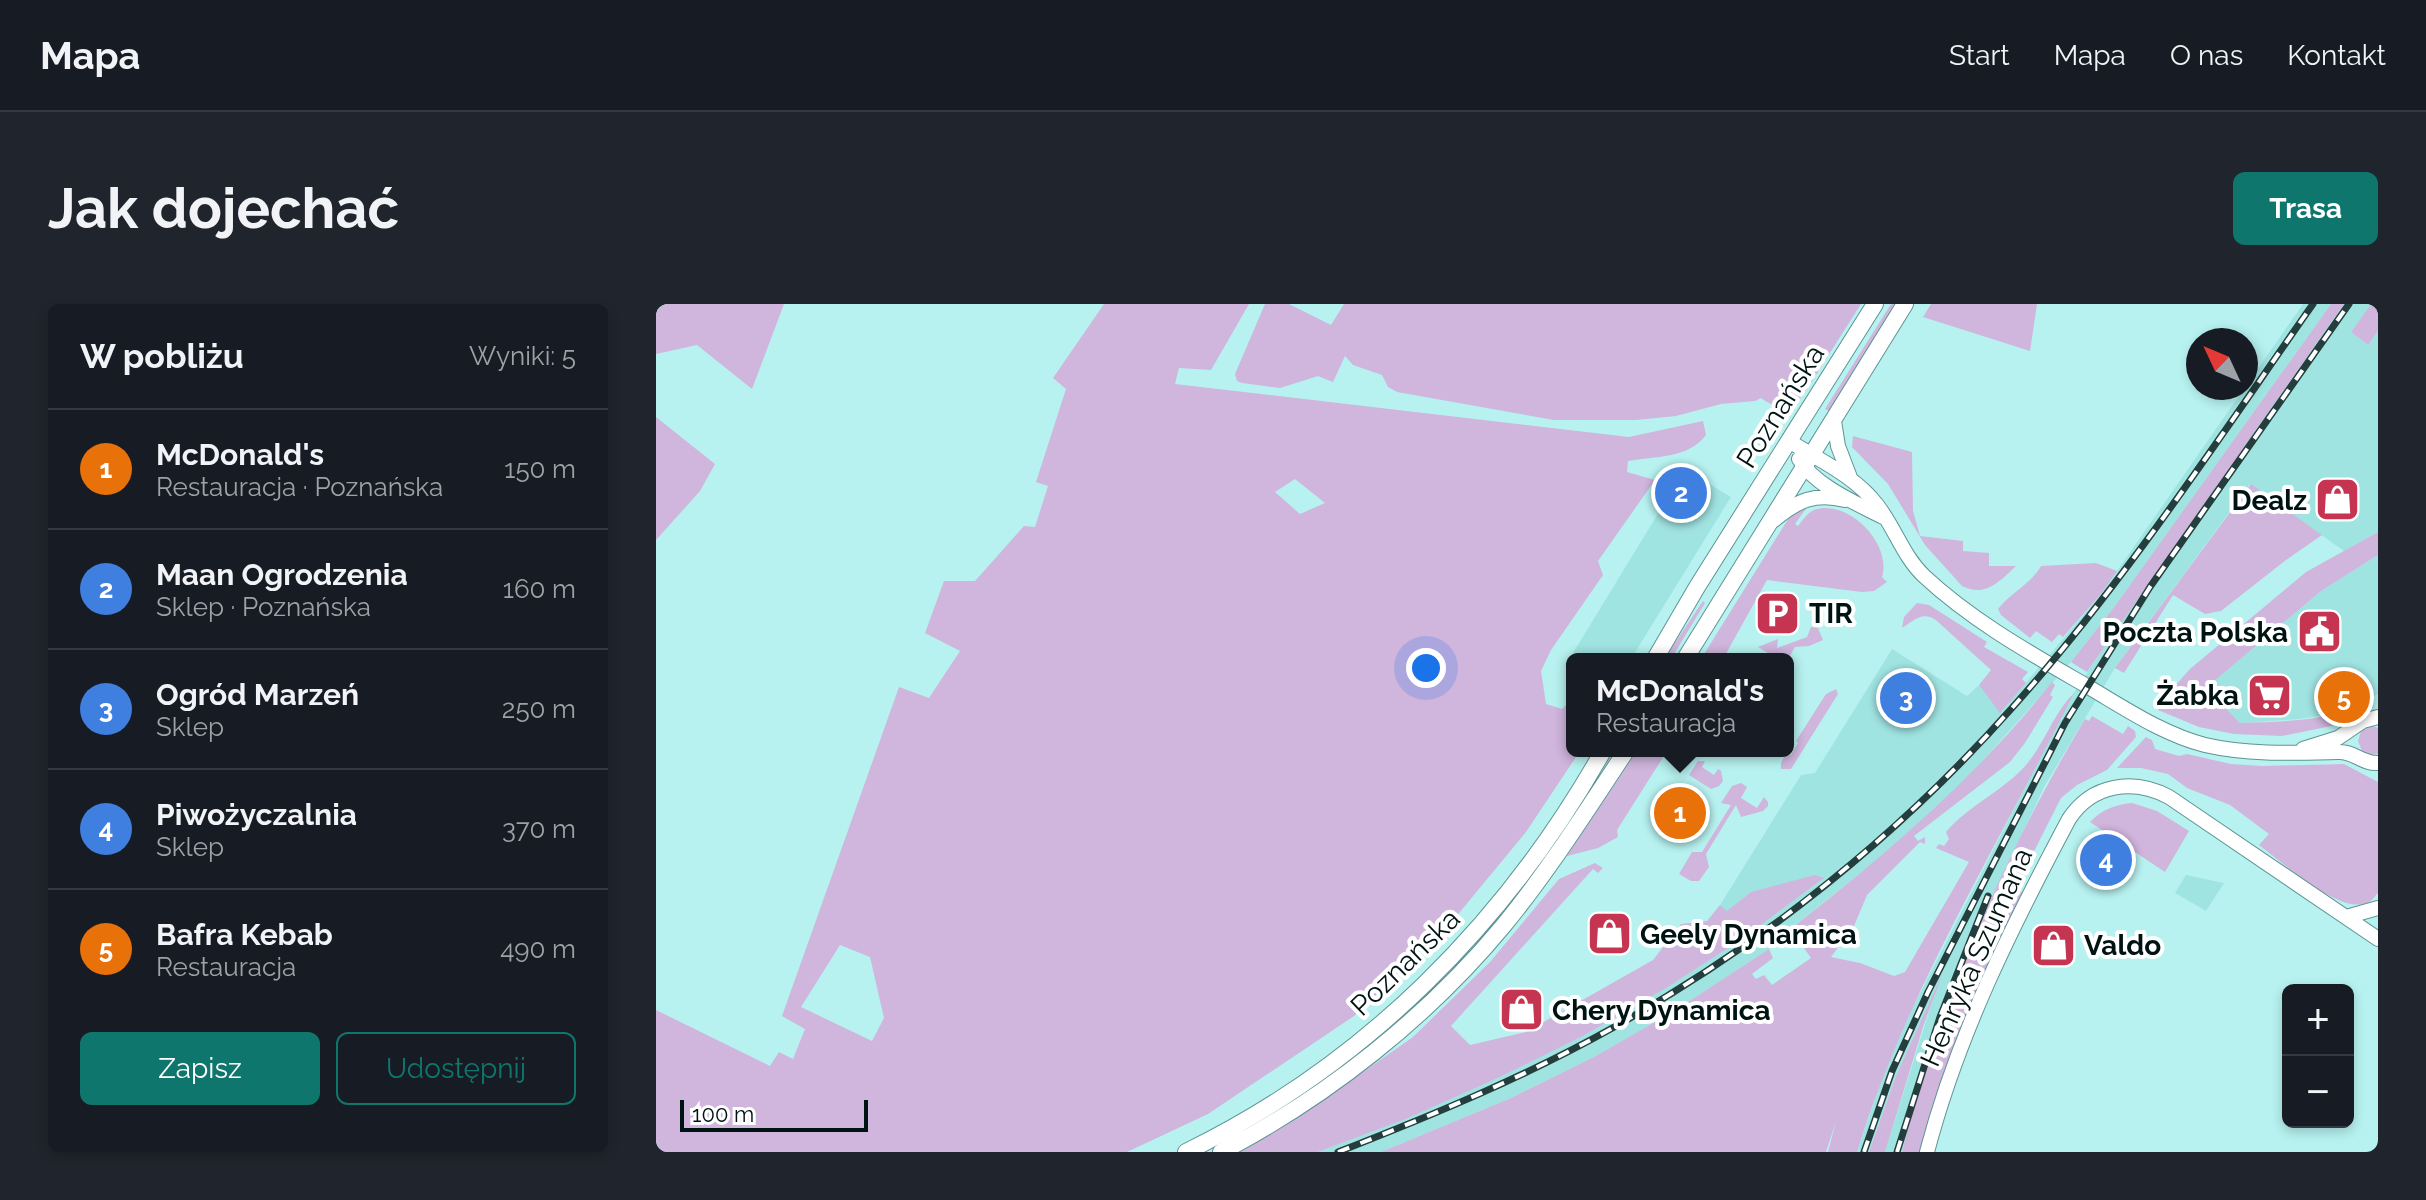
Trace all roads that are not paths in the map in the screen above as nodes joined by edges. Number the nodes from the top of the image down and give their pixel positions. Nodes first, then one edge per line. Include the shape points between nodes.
1 (1875, 304) edge
2 (1905, 304) edge
3 (1834, 421) junction
4 (1789, 441) junction
5 (1809, 462) junction
6 (1851, 480) junction
7 (1857, 503) junction
8 (1887, 520) junction
9 (1770, 523) junction
10 (1658, 653) edge
11 (1689, 653) edge
12 (2377, 718) edge
13 (2355, 727) junction
14 (2299, 751) junction
15 (1600, 757) edge
16 (1622, 757) edge
17 (2370, 763) edge
18 (2378, 908) edge
19 (2346, 917) junction
20 (2378, 939) edge
21 (1186, 1152) edge
22 (1221, 1152) edge
23 (1927, 1152) edge

1 - 4 main road, Poznańska
2 - 3 main road, Poznańska
3 - 5 main road, Poznańska
3 - 6 street
4 - 5 street
4 - 10 main road, Poznańska
5 - 6 street
5 - 7 street
5 - 9 main road, Poznańska
6 - 8 street
7 - 8 street
7 - 9 street via 1824,495 1808,498
8 - 14 street via 1914,565 1945,593 2021,646 2139,716 2214,747
9 - 11 main road, Poznańska
12 - 13 street
13 - 14 street
13 - 17 street via 2350,742
14 - 17 street via 2345,752
15 - 21 main road, Poznańska via 1518,881 1440,969 1322,1071
16 - 22 main road, Poznańska via 1527,896 1434,998 1349,1071
18 - 19 street
19 - 20 street, Henryka Szumana
19 - 23 street, Henryka Szumana via 2175,801 2128,785 2102,791 2074,811 2062,830 1979,999

